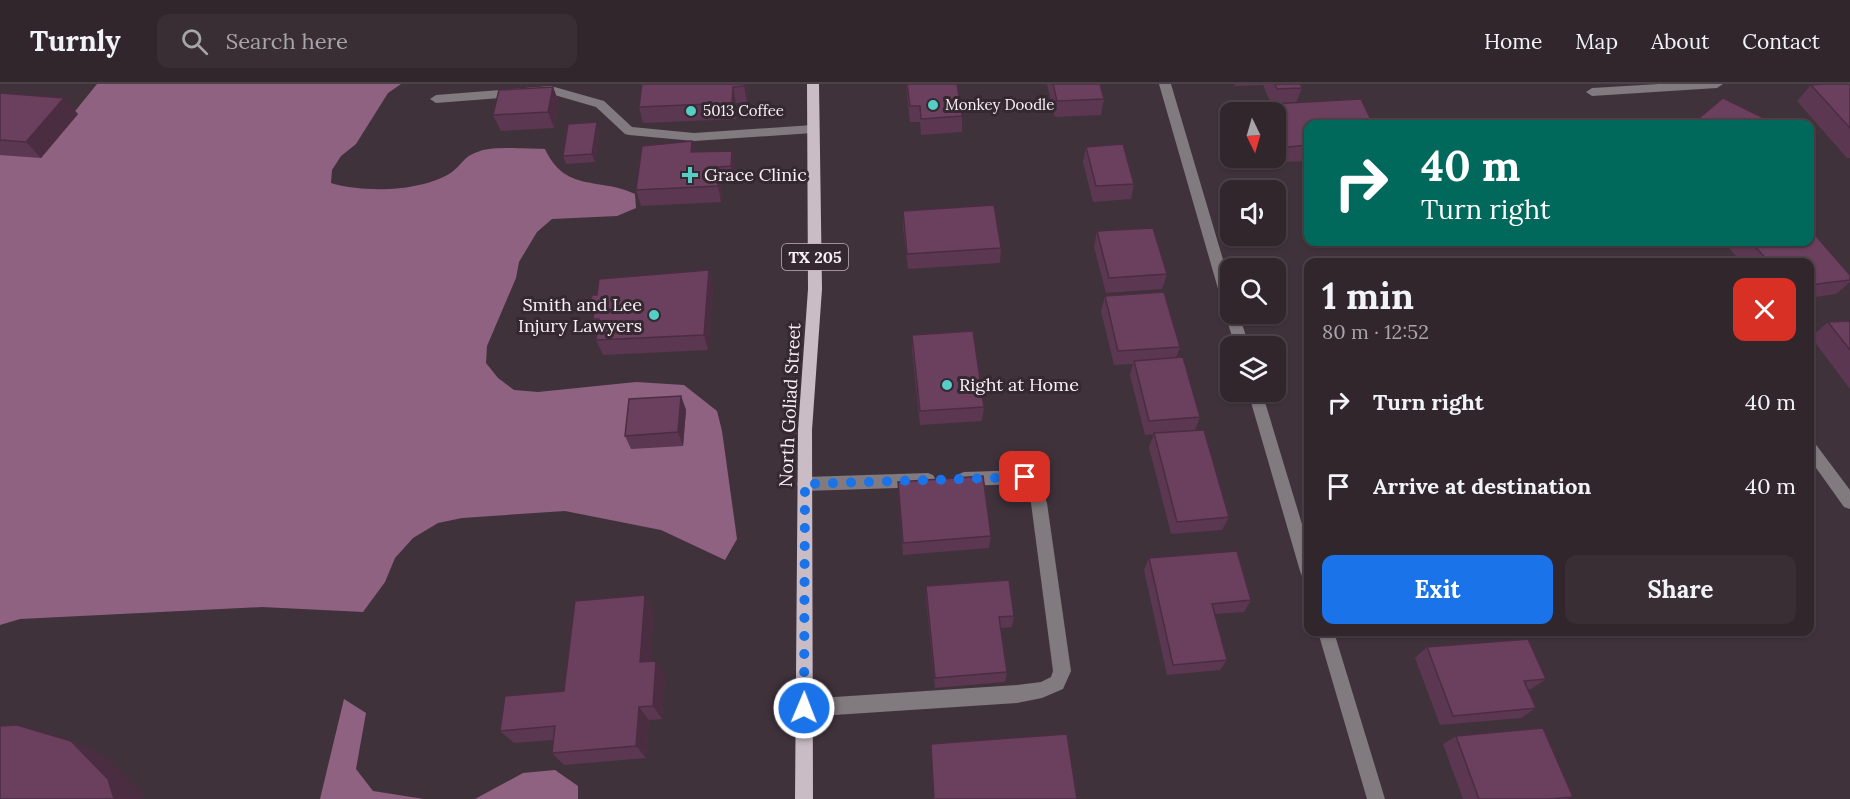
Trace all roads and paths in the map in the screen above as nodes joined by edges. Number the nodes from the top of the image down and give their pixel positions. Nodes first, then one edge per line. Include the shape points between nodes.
1 (813, 84) edge
2 (1165, 84) edge
3 (1717, 84) edge
4 (1592, 92) dead end
5 (436, 99) dead end
6 (813, 129) junction
7 (1220, 272) edge
8 (1258, 402) edge
9 (1814, 453) edge
10 (805, 484) junction
11 (1850, 502) edge
12 (1304, 557) edge
13 (1327, 636) edge
14 (804, 708) junction
15 (804, 799) edge
16 (1376, 799) edge

1 - 6 main road, North Goliad Street / TX 205
2 - 7 street
3 - 4 street
5 - 6 street via 551,90 600,105 629,131 694,137
6 - 10 main road, North Goliad Street / TX 205 via 815,289
8 - 12 street
9 - 11 street
10 - 14 main road, North Goliad Street / TX 205
10 - 14 street via 1025,477 1040,503 1062,671 1057,683 1017,694
13 - 16 street
14 - 15 main road, North Goliad Street / TX 205

